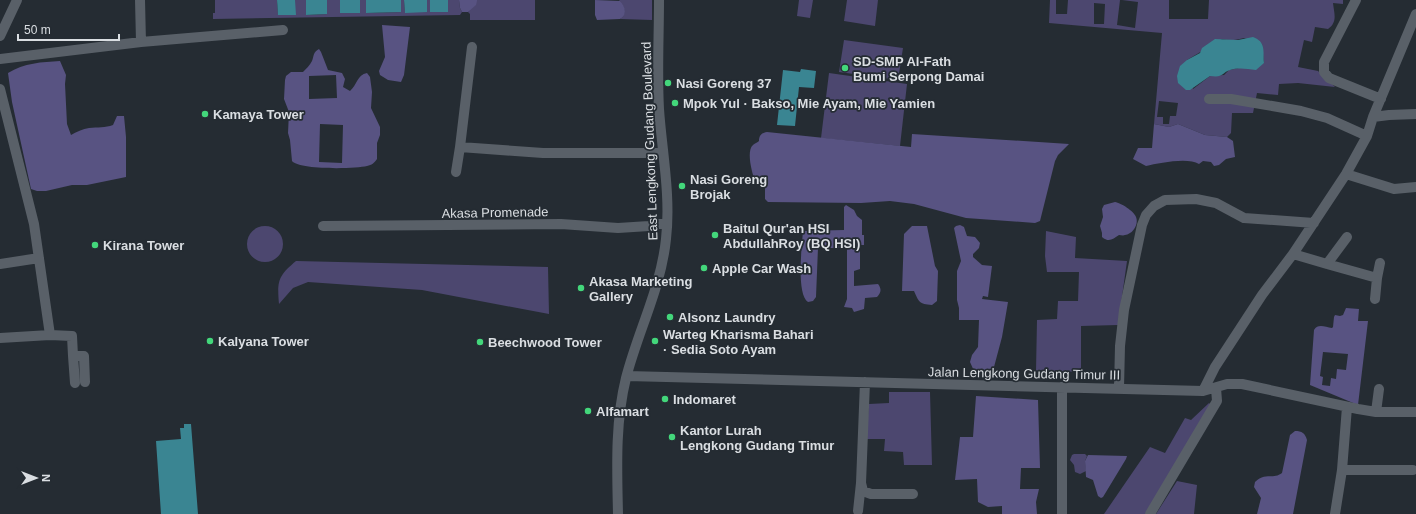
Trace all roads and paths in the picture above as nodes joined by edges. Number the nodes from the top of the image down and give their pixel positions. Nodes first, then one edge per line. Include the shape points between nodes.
1 (17, 0) edge
2 (140, 0) edge
3 (659, 0) edge
4 (1356, 0) edge
5 (1416, 14) edge
6 (283, 30) dead end
7 (0, 36) edge
8 (142, 42) junction
9 (472, 48) dead end
10 (0, 59) edge
11 (0, 89) edge
12 (1381, 98) junction
13 (1209, 99) dead end
14 (1416, 114) edge
15 (1373, 117) junction
16 (1367, 136) junction
17 (460, 147) junction
18 (663, 152) junction
19 (456, 172) dead end
20 (1346, 174) junction
21 (1416, 187) edge
22 (1314, 223) junction
23 (667, 224) junction
24 (323, 226) dead end
25 (1347, 237) dead end
26 (1293, 254) junction
27 (39, 258) junction
28 (1380, 262) dead end
29 (0, 264) edge
30 (1327, 264) junction
31 (1377, 278) junction
32 (1375, 300) dead end
33 (50, 335) junction
34 (0, 338) edge
35 (627, 376) junction
36 (80, 382) dead end
37 (865, 382) junction
38 (1062, 387) junction
39 (1119, 388) junction
40 (1216, 388) junction
41 (1379, 389) dead end
42 (1203, 391) junction
43 (1347, 407) junction
44 (1376, 412) junction
45 (1416, 412) edge
46 (1342, 470) junction
47 (1413, 470) dead end
48 (860, 483) junction
49 (913, 494) dead end
50 (858, 511) dead end
51 (618, 514) edge
52 (1062, 514) edge
53 (1150, 514) edge
54 (1335, 514) edge

1 - 7 street
2 - 8 street
3 - 18 street, East Lengkong Gudang Boulevard via 659,92
4 - 12 street via 1324,62 1324,72 1329,78
5 - 12 street
6 - 8 street
8 - 10 street
9 - 17 street
11 - 27 street via 34,224
12 - 15 street
13 - 16 street via 1231,99 1301,111 1327,118
14 - 15 street
15 - 16 street
16 - 20 street
17 - 18 street via 543,153
17 - 19 street
18 - 23 street, East Lengkong Gudang Boulevard
20 - 21 street via 1394,189
20 - 22 street
22 - 26 street
22 - 39 street via 1244,218 1216,203 1196,199 1165,200 1154,206 1142,225 1124,310
23 - 24 street, Akasa Promenade via 618,228 561,224
23 - 35 street, East Lengkong Gudang Boulevard via 658,279
25 - 30 street
26 - 30 street
26 - 42 street via 1262,295 1215,367
27 - 29 street
27 - 33 street
28 - 31 street
30 - 31 street
31 - 32 street
33 - 34 street
33 - 36 street via 72,336 73,356 84,356
35 - 37 street, Jalan Lengkong Gudang Timur III
35 - 51 street, East Lengkong Gudang Boulevard via 619,424
37 - 38 street, Jalan Lengkong Gudang Timur III
37 - 48 street
38 - 39 street, Jalan Lengkong Gudang Timur III
38 - 52 street
39 - 42 street, Jalan Lengkong Gudang Timur III
40 - 42 street, Jalan Lengkong Gudang Timur III
40 - 43 street, Jalan Lengkong Gudang Timur III via 1227,384 1242,384
40 - 53 street via 1217,401
41 - 44 street
43 - 44 street, Jalan Lengkong Gudang Timur III
43 - 46 street
44 - 45 street, Jalan Lengkong Gudang Timur III
46 - 47 street
46 - 54 street
48 - 49 street via 863,490 871,494
48 - 50 street

